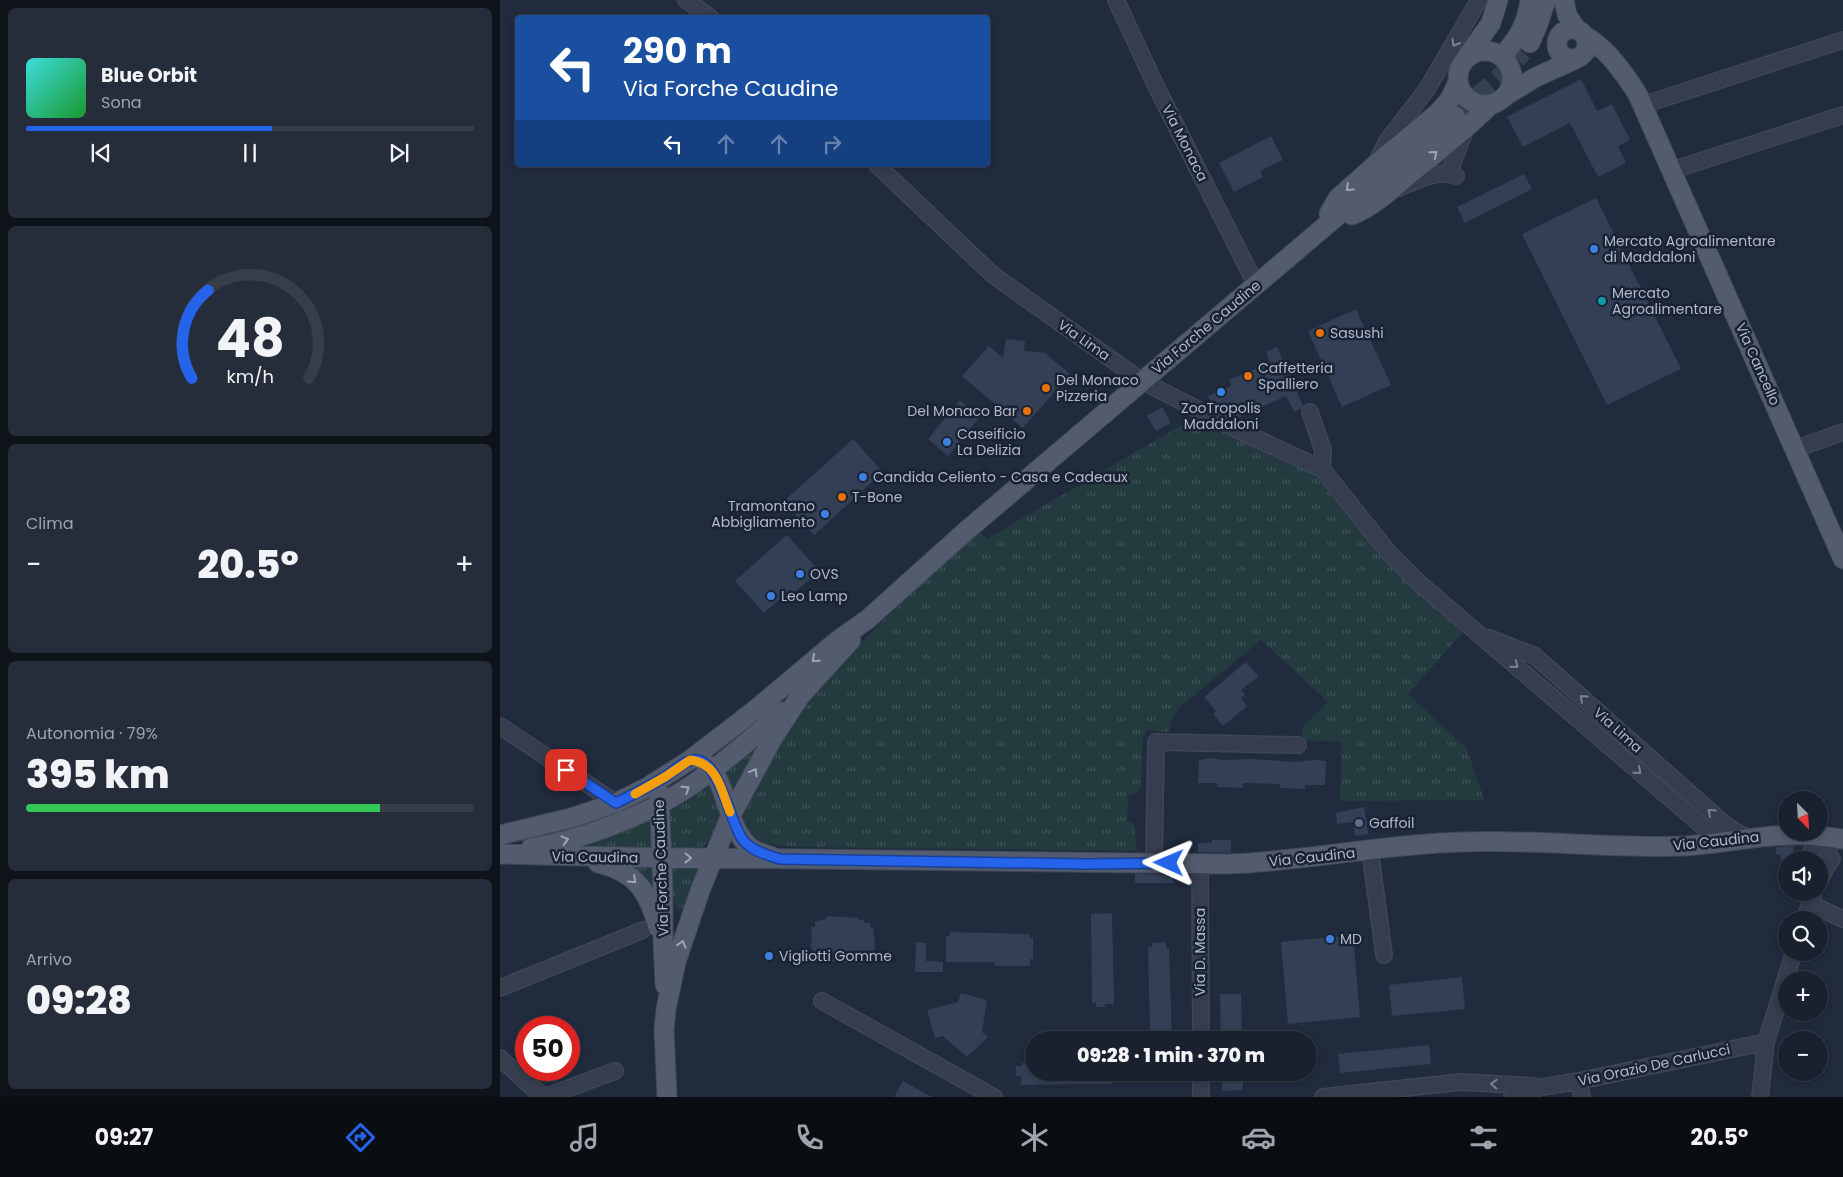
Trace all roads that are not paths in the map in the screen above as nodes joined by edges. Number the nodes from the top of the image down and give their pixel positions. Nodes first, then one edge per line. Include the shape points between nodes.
1 (686, 0) edge
2 (1116, 0) edge
3 (1479, 0) edge
4 (1498, 0) edge
5 (1530, 0) edge
6 (1546, 0) edge
7 (1564, 0) edge
8 (707, 15) edge
9 (1491, 22) junction
10 (1581, 33) junction
11 (1843, 40) edge
12 (1556, 44) junction
13 (1523, 52) tunnel mouth
14 (1467, 57) junction
15 (1608, 57) junction
16 (1578, 58) junction
17 (1502, 59) junction
18 (1458, 82) junction
19 (1498, 100) junction
20 (1643, 105) junction
21 (1843, 115) edge
22 (1460, 122) junction
23 (1376, 164) junction
24 (879, 167) edge
25 (1673, 170) junction
26 (1388, 192) junction
27 (1321, 228) junction
28 (1256, 285) junction
29 (1142, 381) junction
30 (1310, 412) dead end
31 (1843, 432) edge
32 (1795, 448) junction
33 (1322, 469) junction
34 (1843, 559) edge
35 (868, 619) junction
36 (1478, 634) junction
37 (800, 696) junction
38 (500, 726) edge
39 (1298, 745) dead end
40 (690, 760) junction
41 (712, 770) junction
42 (665, 777) junction
43 (616, 803) junction
44 (658, 804) junction
45 (731, 815) junction
46 (1696, 822) junction
47 (500, 835) edge
48 (1778, 836) edge
49 (1751, 838) junction
50 (1828, 838) edge
51 (1843, 839) edge
52 (1827, 841) edge
53 (1721, 842) junction
54 (1696, 845) junction
55 (1843, 847) edge
56 (1370, 851) junction
57 (500, 852) edge
58 (1828, 854) edge
59 (572, 857) junction
60 (662, 857) junction
61 (714, 858) junction
62 (780, 859) junction
63 (1154, 862) junction
64 (1200, 864) junction
65 (1828, 865) edge
66 (1818, 901) edge
67 (1843, 919) edge
68 (644, 930) dead end
69 (662, 942) junction
70 (1384, 955) dead end
71 (1791, 961) edge
72 (500, 988) edge
73 (822, 1001) dead end
74 (666, 1008) junction
75 (1200, 1031) edge
76 (1766, 1042) junction
77 (500, 1059) edge
78 (615, 1071) dead end
79 (1201, 1081) edge
80 (1579, 1081) junction
81 (1542, 1087) junction
82 (1461, 1090) edge
83 (545, 1097) edge
84 (667, 1097) edge
85 (994, 1097) edge
86 (1201, 1097) edge
87 (1323, 1097) edge
88 (1512, 1097) edge
89 (1582, 1097) edge
90 (1760, 1097) edge

1 - 8 street
2 - 28 street, Via Monaca
3 -> 23 street via 1427,89 1388,140
4 - 9 main road
5 - 17 main road via 1520,34
6 - 13 main road
7 - 10 main road via 1567,15
9 - 14 main road
9 - 17 main road
10 - 12 main road via 1572,29 1563,31
10 - 15 main road, Via Cancello
10 - 16 main road via 1586,40 1586,50
11 - 20 street
12 - 16 main road via 1563,56
12 - 17 main road via 1539,64 1531,68
14 - 17 main road via 1484,50
14 - 18 main road via 1461,65
15 - 16 main road via 1589,55
15 - 20 main road, Via Cancello via 1623,71
16 - 19 main road via 1536,77
17 - 19 main road via 1512,80 1510,89
18 - 19 main road via 1466,97 1481,105
18 - 23 main road via 1438,113
19 - 22 main road
20 - 25 main road, Via Cancello
21 - 25 street
26 -> 22 main road
22 - 26 street via 1452,174 1438,174
22 - 27 main road, Via Forche Caudine
23 -> 27 main road via 1338,198
24 - 29 street, Via Lima via 994,275
25 - 32 main road, Via Cancello
26 - 27 main road via 1359,212
27 - 28 main road, Via Forche Caudine
28 - 29 main road, Via Forche Caudine
29 - 33 street, Via Lima
29 - 35 main road, Via Forche Caudine
30 - 33 street via 1323,450
31 - 32 street
32 - 34 main road, Via Cancello
33 - 36 street, Via Lima via 1390,553
35 - 37 main road, Via Forche Caudine
35 -> 40 main road, Via Forche Caudine
36 -> 46 street, Via Lima
49 -> 36 street, Via Lima via 1721,821 1534,656
37 - 41 main road
45 -> 37 main road, Via Forche Caudine
38 - 43 street
39 - 63 street via 1156,742
40 - 41 main road via 700,761
40 - 42 main road, Via Forche Caudine
44 -> 41 main road
41 - 45 main road, Via Caudina
42 - 43 main road
42 - 44 main road, Via Forche Caudine via 659,790
43 - 47 main road
57 -> 44 main road via 534,848 576,837
44 - 60 main road, Via Forche Caudine
45 - 61 main road, Via Forche Caudine
45 - 62 main road, Via Caudina via 743,841 751,848
46 - 53 street, Via Lima
46 - 54 street via 1700,834
48 - 49 main road, Via Caudina
49 - 53 main road, Via Caudina
50 - 51 main road, Via Caudina
52 - 58 street
53 - 54 main road, Via Caudina
54 - 56 main road, Via Caudina via 1618,846 1492,841 1419,844
55 - 65 street
56 - 64 main road, Via Caudina via 1265,862
56 - 70 street
57 - 59 main road, Via Caudina
59 - 60 main road, Via Caudina
59 -> 69 main road via 620,870 638,883 652,906
60 -> 61 main road, Via Caudina
60 - 69 main road, Via Forche Caudine
61 - 62 main road, Via Caudina
74 -> 61 main road, Via Forche Caudine via 685,933
62 - 63 main road, Via Caudina via 1085,864
63 - 64 main road, Via Caudina
64 - 75 street, Via D. Massa
66 - 67 street
68 - 72 street
69 - 74 main road, Via Forche Caudine
71 - 76 street
73 - 85 street
74 - 84 main road, Via Forche Caudine
76 - 80 street, Via Orazio De Carlucci
76 - 90 street
77 - 83 street
78 - 83 street
79 - 86 street
80 - 81 street, Via Orazio De Carlucci
80 - 89 street
81 -> 82 street, Via Orazio De Carlucci
81 - 88 street, Via Orazio De Carlucci
82 - 87 street, Via Orazio De Carlucci

